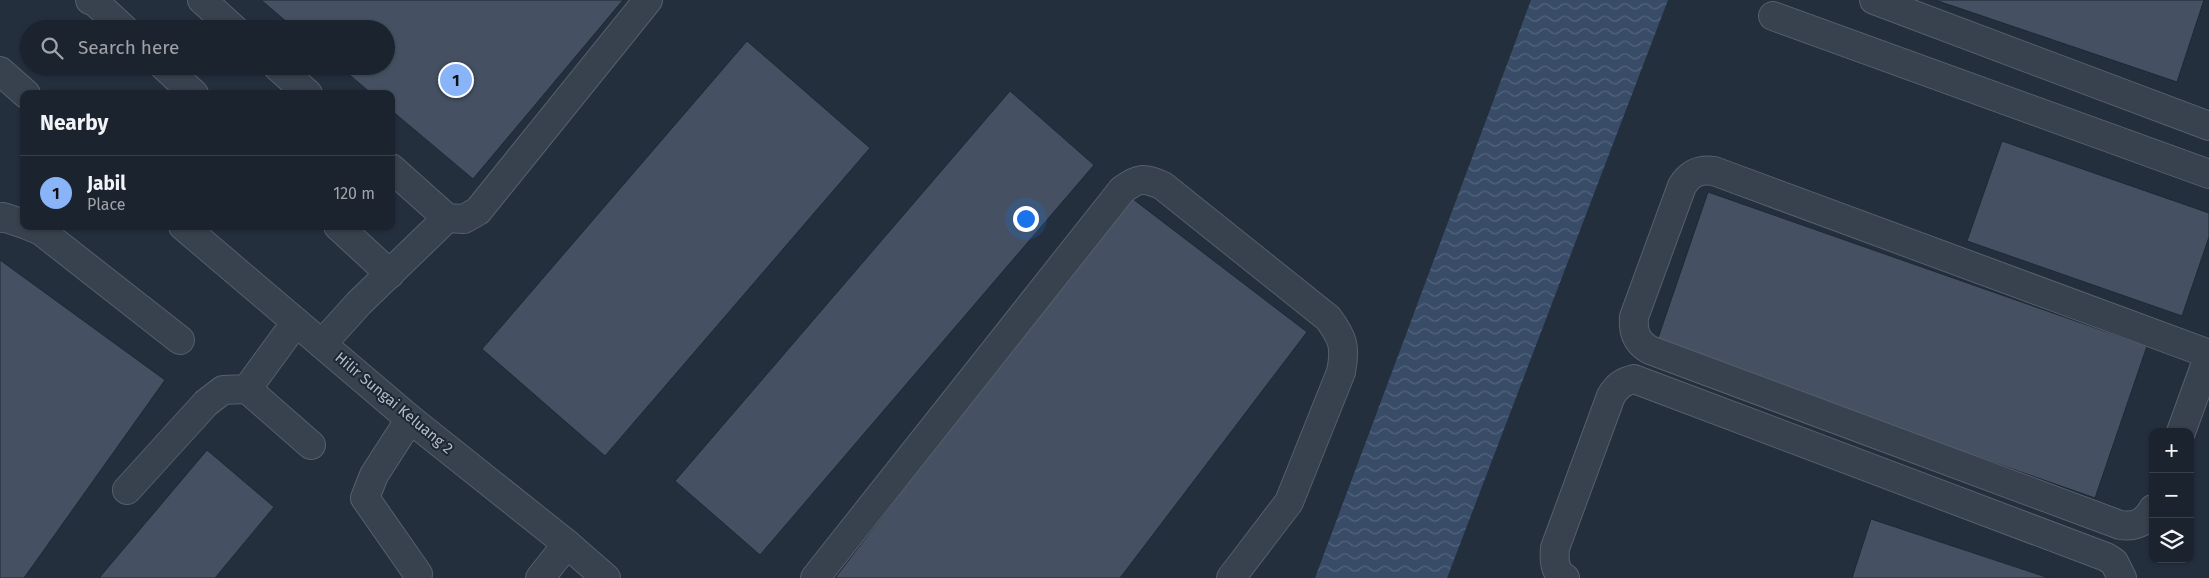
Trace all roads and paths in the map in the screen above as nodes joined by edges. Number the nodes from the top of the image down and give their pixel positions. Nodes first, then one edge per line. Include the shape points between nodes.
1 (202, 0) edge
2 (648, 0) edge
3 (1874, 0) edge
4 (94, 1) edge
5 (1773, 16) dead end
6 (114, 20) edge
7 (224, 20) edge
8 (0, 71) edge
9 (174, 75) edge
10 (287, 75) edge
11 (21, 90) edge
12 (190, 90) edge
13 (304, 90) edge
14 (2209, 126) edge
15 (395, 172) edge
16 (2209, 174) edge
17 (0, 218) edge
18 (447, 218) junction
19 (20, 222) edge
20 (39, 230) edge
21 (188, 230) edge
22 (342, 230) edge
23 (390, 274) junction
24 (296, 322) junction
25 (180, 340) dead end
26 (322, 344) junction
27 (2209, 355) edge
28 (247, 389) junction
29 (410, 419) junction
30 (2182, 428) edge
31 (311, 445) dead end
32 (127, 490) dead end
33 (2149, 515) edge
34 (567, 544) junction
35 (418, 574) dead end
36 (540, 578) edge
37 (606, 578) edge
38 (815, 578) edge
39 (1231, 578) edge
40 (1565, 578) edge
41 (2122, 578) edge

1 - 7 street
2 - 18 street via 478,211 464,219
3 - 14 street
4 - 6 street
5 - 16 street
8 - 11 street
9 - 12 street
10 - 13 street
15 - 18 street
17 - 19 street via 3,216
18 - 23 street
20 - 25 street
21 - 24 street, Hilir Sungai Keluang 2
22 - 23 street
23 - 26 street
24 - 26 street, Hilir Sungai Keluang 2
24 - 28 street
26 - 29 street, Hilir Sungai Keluang 2
27 - 30 street
27 - 33 street via 1714,171 1695,172 1682,186 1634,317 1633,327 1641,345 2120,525 2139,524
28 - 31 street
28 - 32 street via 223,390 206,403
29 - 34 street, Hilir Sungai Keluang 2
29 - 35 street via 374,475 365,498
34 - 36 street
34 - 37 street, Hilir Sungai Keluang 2
38 - 39 street via 1122,190 1134,181 1149,179 1163,186 1328,318 1340,333 1345,352 1341,372 1289,502
40 - 41 street via 1556,568 1555,548 1611,396 1616,387 1634,379 2106,557 2114,562

